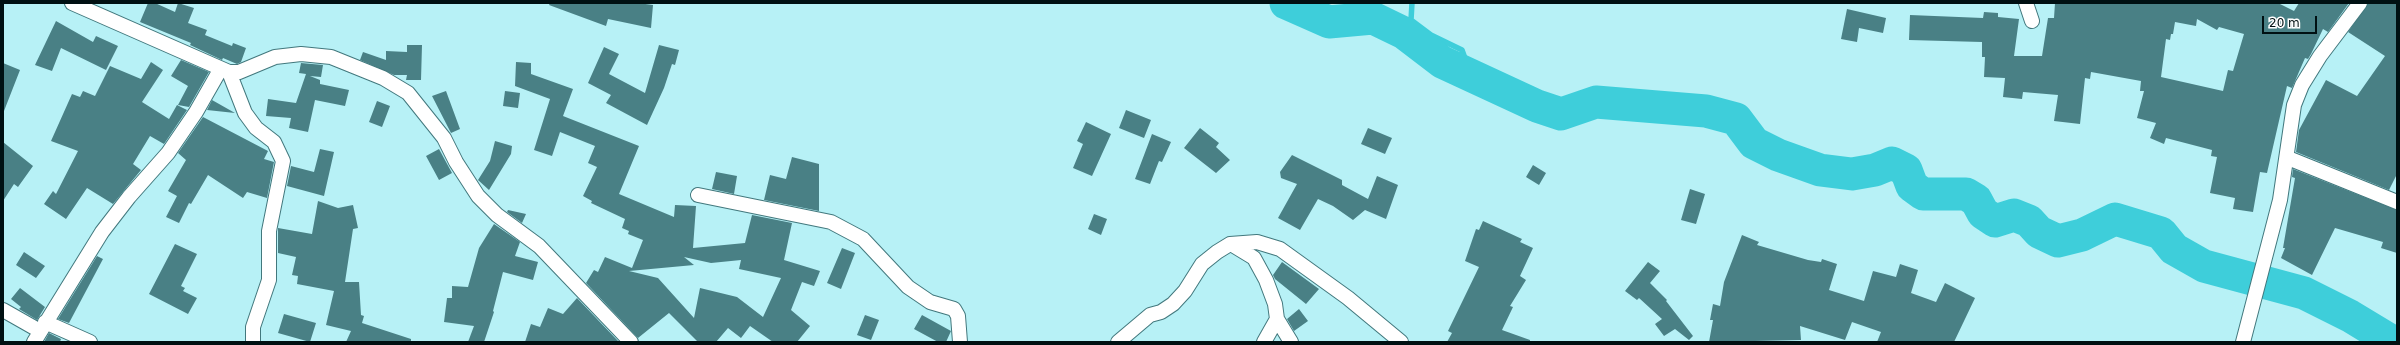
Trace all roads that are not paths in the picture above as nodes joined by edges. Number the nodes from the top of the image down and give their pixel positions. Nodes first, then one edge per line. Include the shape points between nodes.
1 (72, 3) edge
2 (2026, 3) edge
3 (2360, 3) edge
4 (2032, 21) dead end
5 (225, 71) junction
6 (2288, 158) junction
7 (698, 195) dead end
8 (2397, 202) edge
9 (1230, 244) junction
10 (3, 310) edge
11 (1277, 319) junction
12 (39, 332) edge
13 (90, 342) edge
14 (253, 342) edge
15 (632, 342) edge
16 (960, 342) edge
17 (1118, 342) edge
18 (1264, 342) edge
19 (1291, 342) edge
20 (1401, 342) edge
21 (2243, 342) edge

1 - 5 street
2 - 4 street
3 - 6 street via 2320,56 2302,85 2294,105
5 - 12 street via 168,153 102,232
5 - 14 street via 245,113 256,128 274,142 283,161 269,231 269,280 253,327
5 - 15 street via 239,72 275,57 302,54 331,57 383,78 408,93 444,138 478,196 496,215 539,246
6 - 8 street
6 - 21 street via 2264,265
7 - 16 street via 831,222 863,239 908,287 930,302 954,309 958,316
9 - 11 street via 1254,258 1273,298
9 - 17 street via 1202,264 1173,304 1161,312 1150,315
9 - 20 street via 1257,242 1280,249 1348,298
10 - 12 street
11 - 18 street
11 - 19 street
12 - 13 street

